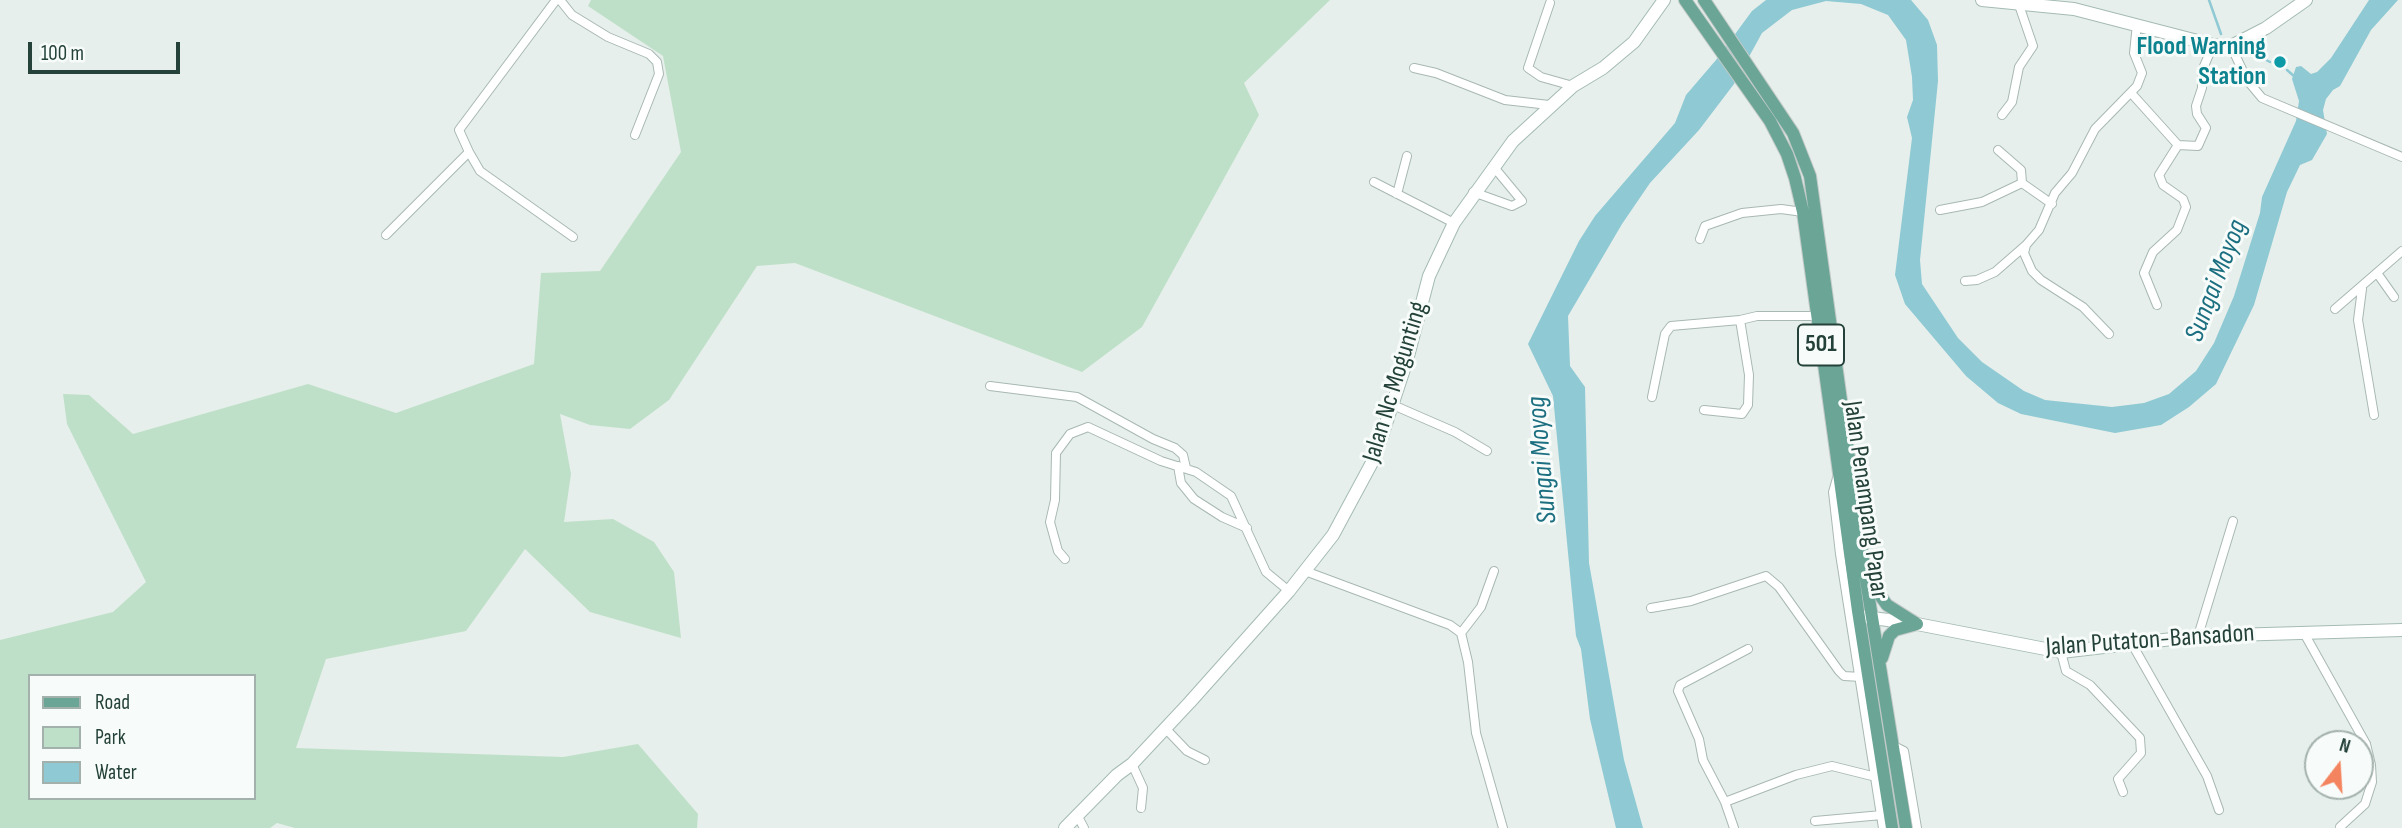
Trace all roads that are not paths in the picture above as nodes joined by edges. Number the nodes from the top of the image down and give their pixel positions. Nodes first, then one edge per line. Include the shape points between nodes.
1 (558, 0) edge
2 (1664, 0) edge
3 (1685, 0) edge
4 (1703, 0) edge
5 (1982, 0) edge
6 (2306, 0) edge
7 (1550, 3) dead end
8 (2057, 3) edge
9 (2019, 5) junction
10 (2137, 24) junction
11 (2213, 45) junction
12 (2231, 46) junction
13 (1414, 68) dead end
14 (1573, 86) junction
15 (2132, 94) junction
16 (1549, 105) junction
17 (2002, 115) dead end
18 (635, 135) dead end
19 (2178, 145) junction
20 (1998, 150) dead end
21 (469, 152) junction
22 (1407, 156) dead end
23 (2402, 157) edge
24 (1493, 166) junction
25 (1374, 182) dead end
26 (2022, 183) junction
27 (1474, 192) junction
28 (1397, 194) junction
29 (2052, 204) junction
30 (1940, 210) dead end
31 (1803, 212) junction
32 (1454, 223) junction
33 (386, 235) dead end
34 (573, 237) dead end
35 (1700, 239) dead end
36 (2026, 245) junction
37 (2402, 251) edge
38 (2377, 273) junction
39 (1965, 281) dead end
40 (2362, 289) junction
41 (2394, 297) dead end
42 (2157, 305) dead end
43 (2335, 309) dead end
44 (1817, 316) junction
45 (1740, 320) junction
46 (2109, 334) dead end
47 (990, 386) dead end
48 (1652, 397) dead end
49 (1393, 405) junction
50 (1704, 410) dead end
51 (2374, 415) dead end
52 (1487, 451) dead end
53 (1182, 467) junction
54 (1838, 473) junction
55 (2234, 521) dead end
56 (1247, 528) junction
57 (1065, 559) dead end
58 (1305, 571) junction
59 (1494, 571) dead end
60 (1865, 573) junction
61 (1289, 592) junction
62 (1651, 608) dead end
63 (1858, 616) junction
64 (1873, 618) junction
65 (1917, 624) junction
66 (2402, 630) edge
67 (1461, 633) junction
68 (2304, 633) junction
69 (2198, 636) junction
70 (2132, 644) junction
71 (1748, 649) dead end
72 (2061, 652) junction
73 (1881, 665) junction
74 (1861, 677) junction
75 (1165, 728) junction
76 (1894, 746) junction
77 (1205, 760) dead end
78 (1132, 764) junction
79 (1876, 776) junction
80 (2123, 792) dead end
81 (1725, 803) junction
82 (1141, 808) dead end
83 (2219, 810) dead end
84 (1077, 815) junction
85 (1882, 815) junction
86 (1815, 821) dead end
87 (2340, 827) edge
88 (1065, 828) edge
89 (1084, 828) edge
90 (1503, 828) edge
91 (1734, 828) edge
92 (1883, 828) edge
93 (1892, 828) edge
94 (1906, 828) edge
95 (1917, 828) edge

1 - 18 street via 572,15 657,62 659,74
1 - 21 street via 458,130
2 - 14 street, Jalan Nc Mogunting via 1634,42
3 - 31 main road, Jalan Penampang Papar / 501 via 1747,85 1787,154
4 - 60 main road, Jalan Penampang Papar / 501 via 1793,133 1810,176
5 - 9 street
6 - 12 street
7 - 14 street via 1528,68 1541,77
8 - 9 street
8 - 10 street
9 - 17 street via 2033,46 2019,67 2012,102
10 - 11 street
10 - 15 street via 2134,53 2142,73
11 - 12 street
11 - 19 street via 2202,71 2196,111 2205,135 2198,146
12 - 23 street via 2253,89 2290,111
13 - 16 street via 1505,100
14 - 16 street, Jalan Nc Mogunting
15 - 19 street
15 - 29 street via 2101,120
16 - 24 street, Jalan Nc Mogunting
19 - 42 street via 2159,175 2186,207 2177,230 2153,251 2144,273
20 - 26 street via 2021,170
21 - 33 street
21 - 34 street via 480,171
22 - 28 street
24 - 27 street, Jalan Nc Mogunting
24 - 27 street via 1522,201 1512,206
25 - 28 street
26 - 29 street
26 - 30 street via 1982,202
27 - 32 street, Jalan Nc Mogunting
28 - 32 street
29 - 36 street
31 - 35 street via 1742,213 1705,226
31 - 44 main road, Jalan Penampang Papar / 501
32 - 49 street, Jalan Nc Mogunting via 1429,276
36 - 39 street via 1995,271
36 - 46 street via 2025,257 2032,271 2051,289 2083,307
37 - 38 street
38 - 40 street
38 - 41 street
40 - 43 street
40 - 51 street via 2358,320
44 - 45 street
44 - 54 main road, Jalan Penampang Papar / 501
45 - 48 street via 1671,326 1665,334
45 - 50 street via 1749,375 1748,405 1742,414
47 - 53 street via 1077,397 1175,448 1183,455
49 - 52 street
49 - 58 street, Jalan Nc Mogunting via 1367,474 1333,534
53 - 56 street via 1231,496
53 - 56 street via 1181,483 1194,499
53 - 57 street via 1088,426 1070,434 1056,453 1050,522
54 - 63 main road, Jalan Penampang Papar / 501
54 - 74 street via 1833,492 1836,519
55 - 69 street
56 - 61 street via 1266,572
58 - 61 street, Jalan Nc Mogunting
58 - 67 street
59 - 67 street via 1481,607
60 - 64 main road, Jalan Penampang Papar / 501
60 - 65 main road via 1887,605
61 - 75 street, Jalan Nc Mogunting
62 - 74 street via 1691,601 1766,576 1779,587 1839,671 1844,676
63 - 64 street, Jalan Putaton-Bansadon
63 - 93 main road, Jalan Penampang Papar / 501
64 - 65 street, Jalan Putaton-Bansadon
64 - 73 main road, Jalan Penampang Papar / 501
65 - 72 street, Jalan Putaton-Bansadon
65 - 73 main road via 1889,636
66 - 68 street, Jalan Putaton-Bansadon
67 - 90 street via 1476,733
68 - 69 street, Jalan Putaton-Bansadon
68 - 87 street via 2366,744 2371,765 2372,782 2365,804
69 - 70 street, Jalan Putaton-Bansadon
70 - 72 street, Jalan Putaton-Bansadon
70 - 83 street via 2207,776
71 - 81 street via 1680,685 1678,691 1703,760
72 - 80 street via 2066,671 2090,685 2140,738 2141,753 2118,779
73 - 76 main road, Jalan Penampang Papar / 501
74 - 79 street
75 - 77 street via 1187,751
75 - 78 street, Jalan Nc Mogunting
76 - 94 main road, Jalan Penampang Papar / 501
76 - 95 street via 1903,751
78 - 82 street via 1143,788
78 - 84 street, Jalan Nc Mogunting
79 - 81 street via 1832,766
79 - 85 street
81 - 91 street
84 - 88 street, Jalan Nc Mogunting
84 - 89 street
85 - 86 street
85 - 92 street

